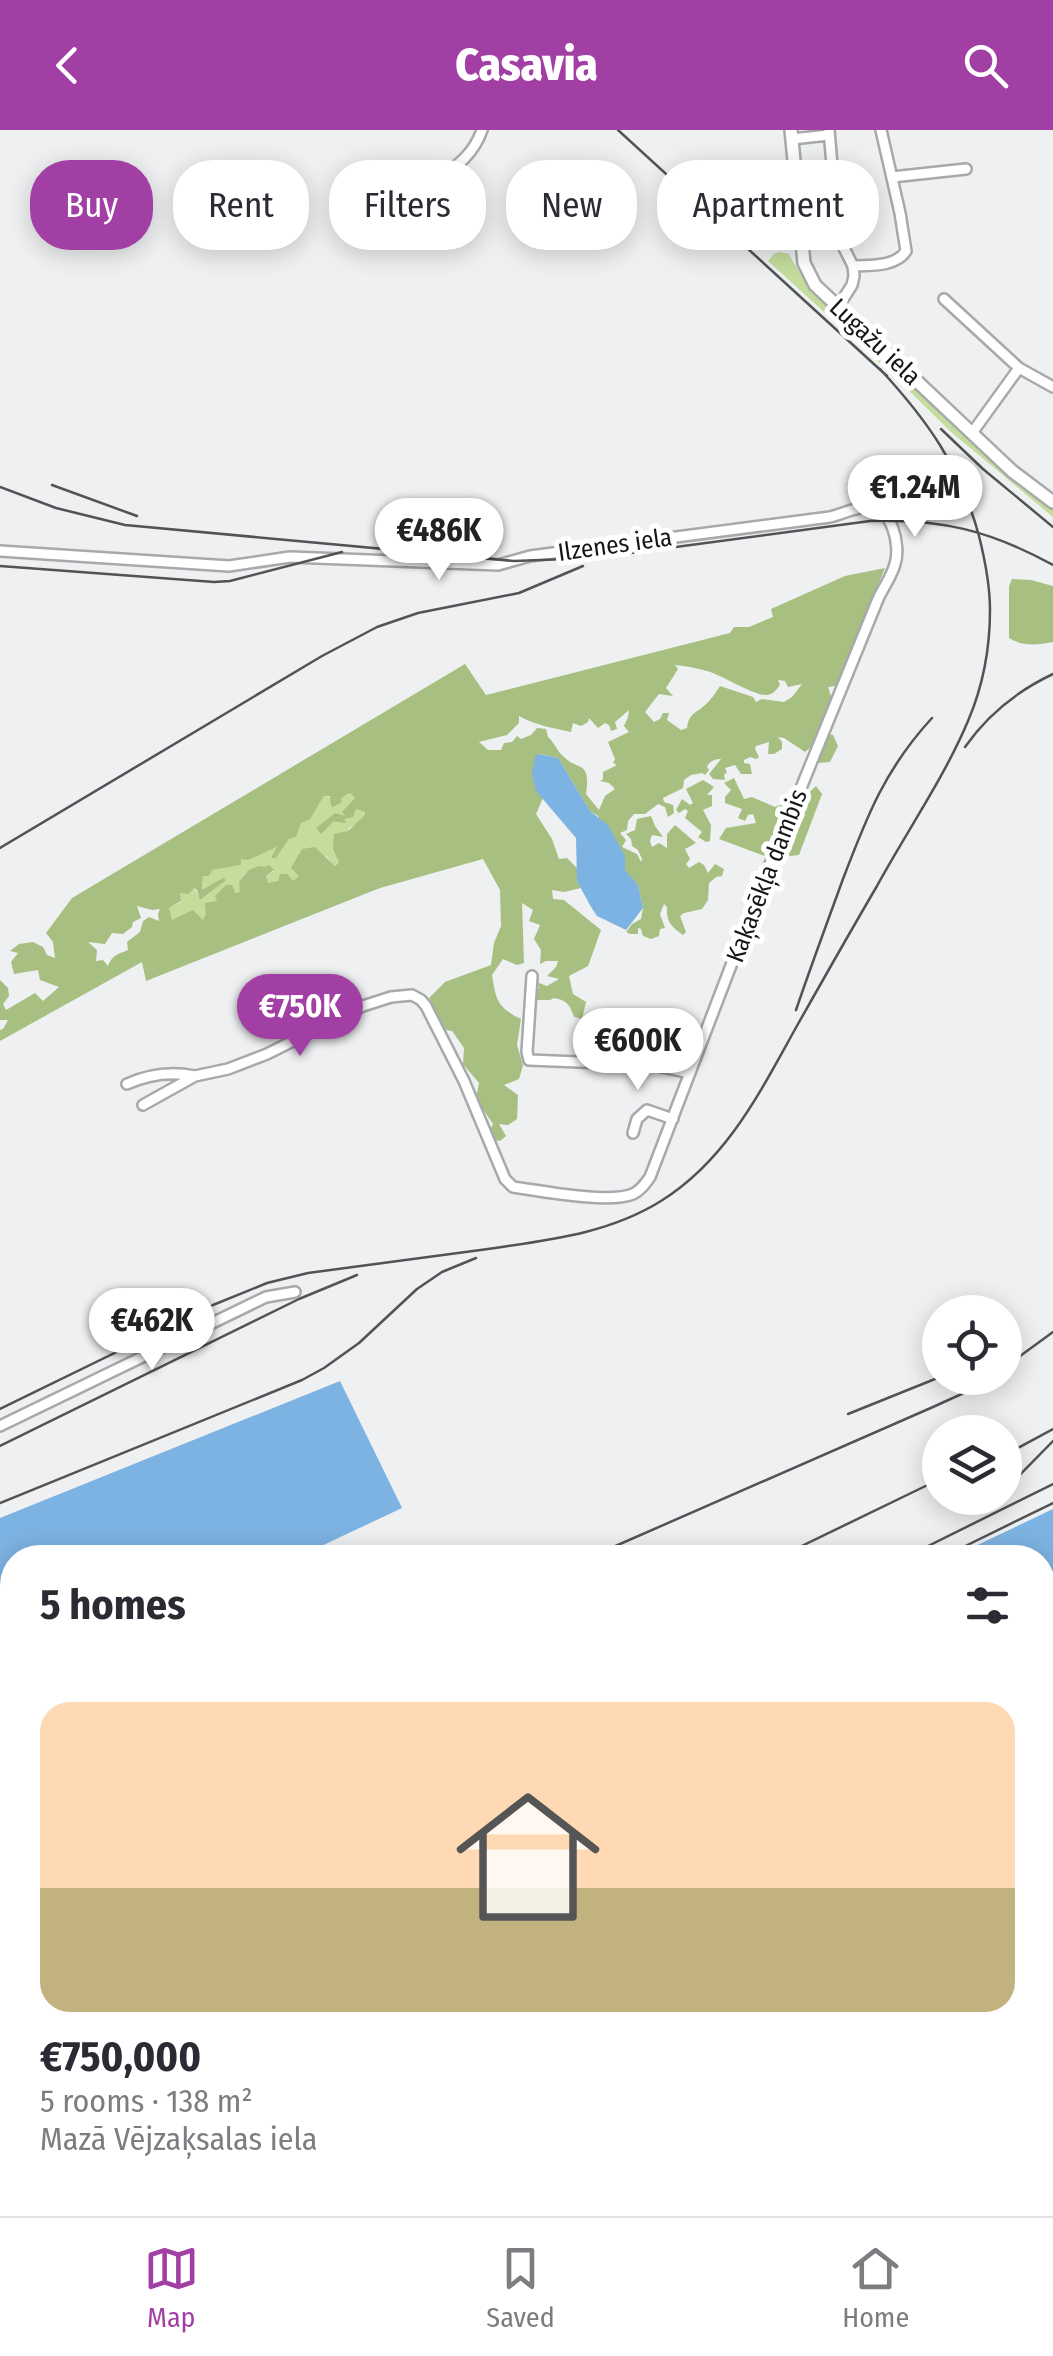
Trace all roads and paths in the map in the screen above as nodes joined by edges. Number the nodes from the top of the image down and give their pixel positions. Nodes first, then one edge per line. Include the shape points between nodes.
1 (482, 130) edge
2 (881, 130) edge
3 (829, 133) edge
4 (792, 134) edge
5 (843, 152) dead end
6 (831, 154) junction
7 (463, 160) edge
8 (794, 160) edge
9 (832, 160) edge
10 (966, 169) dead end
11 (892, 177) junction
12 (804, 250) edge
13 (845, 250) edge
14 (852, 266) junction
15 (944, 299) dead end
16 (838, 308) junction
17 (1019, 368) junction
18 (1053, 387) edge
19 (972, 433) junction
20 (1053, 502) edge
21 (870, 506) joint
22 (0, 551) edge
23 (532, 976) dead end
24 (690, 1073) junction
25 (195, 1076) junction
26 (127, 1084) dead end
27 (143, 1104) dead end
28 (672, 1119) junction
29 (633, 1132) dead end
30 (295, 1292) dead end
31 (0, 1426) edge

1 - 7 street
2 - 11 street
3 - 4 street
3 - 6 street
4 - 8 street, Lugažu iela
5 - 6 street
6 - 9 street
10 - 11 street
11 - 14 street via 906,250 893,262
12 - 16 street, Lugažu iela via 815,285
13 - 14 street
14 - 16 street via 852,285
15 - 17 street
16 - 19 street, Lugažu iela
17 - 18 street
17 - 19 street
19 - 20 street, Lugažu iela
21 - 22 street, Ilzenes iela via 498,566 290,558 229,566
21 - 24 street, Kaķasēkļa dambis via 890,521 896,562
23 - 24 street via 529,1060
24 - 28 street, Kaķasēkļa dambis
25 - 26 street via 156,1075
25 - 27 street
25 - 28 street, Kaķasēkļa dambis via 228,1070 363,1006 412,996 426,1006 514,1187 631,1195 650,1177
28 - 29 street via 647,1110
30 - 31 street via 266,1296

